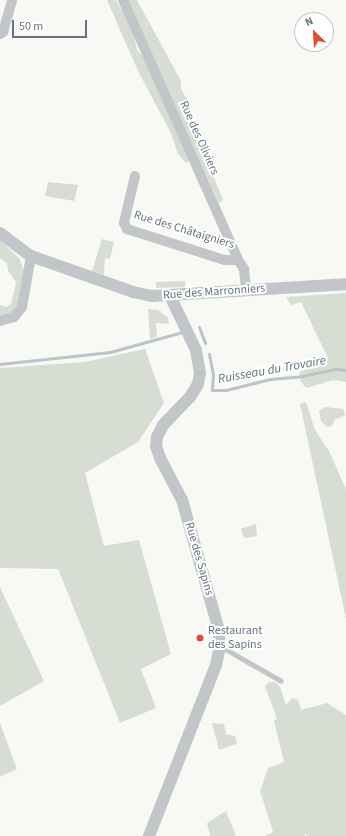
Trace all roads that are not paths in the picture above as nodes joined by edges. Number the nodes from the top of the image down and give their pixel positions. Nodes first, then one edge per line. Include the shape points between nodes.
1 (12, 0) edge
2 (123, 0) edge
3 (0, 34) edge
4 (135, 176) dead end
5 (0, 233) edge
6 (31, 256) junction
7 (238, 260) junction
8 (346, 284) edge
9 (246, 289) junction
10 (170, 296) junction
11 (0, 321) edge
12 (220, 646) junction
13 (281, 681) dead end
14 (149, 836) edge

1 - 3 street via 3,32
2 - 7 street, Rue des Oliviers
4 - 7 street, Rue des Châtaigniers via 124,223 127,229 225,260
5 - 6 street, Rue des Marronniers
6 - 10 street, Rue des Marronniers via 133,292
6 - 11 street via 22,307 14,317
7 - 9 street, Rue des Oliviers via 247,267
8 - 9 street, Rue des Marronniers
9 - 10 street, Rue des Marronniers
10 - 12 street, Rue des Sapins via 196,350 200,373 198,384 190,397 163,425 156,446 182,500 218,627
12 - 13 lane
12 - 14 street, Rue des Sapins via 200,707

